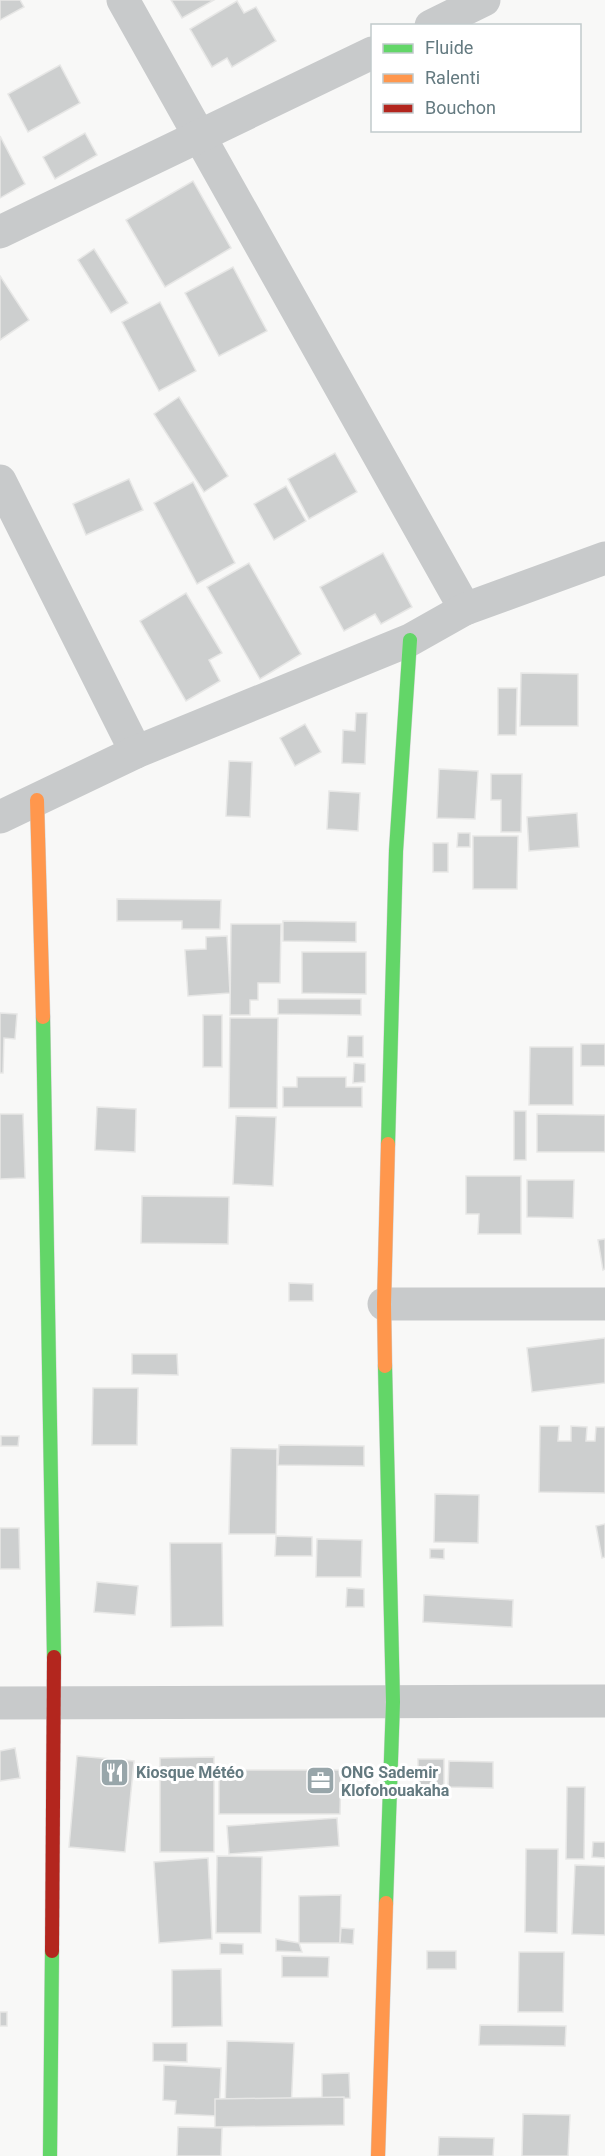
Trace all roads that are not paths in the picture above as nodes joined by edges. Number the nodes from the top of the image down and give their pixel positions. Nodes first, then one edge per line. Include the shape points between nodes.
1 (123, 0) edge
2 (484, 0) edge
3 (435, 24) edge
4 (371, 53) edge
5 (200, 136) junction
6 (0, 232) edge
7 (0, 481) edge
8 (605, 558) edge
9 (465, 609) junction
10 (410, 640) junction
11 (136, 752) junction
12 (37, 800) junction
13 (0, 817) edge
14 (384, 1304) junction
15 (605, 1304) edge
16 (605, 1701) edge
17 (0, 1702) edge
18 (55, 1702) junction
19 (393, 1702) junction
20 (50, 2156) edge
21 (378, 2156) edge

1 - 5 street
2 - 3 street
4 - 5 street
5 - 6 street
5 - 9 street
7 - 11 street
8 - 9 street
9 - 10 street
10 - 11 street
10 - 14 street via 396,850
11 - 12 street
12 - 13 street
12 - 18 street via 48,1195
14 - 15 street
14 - 19 street
16 - 19 street
17 - 18 street
18 - 19 street
18 - 20 street
19 - 21 street

